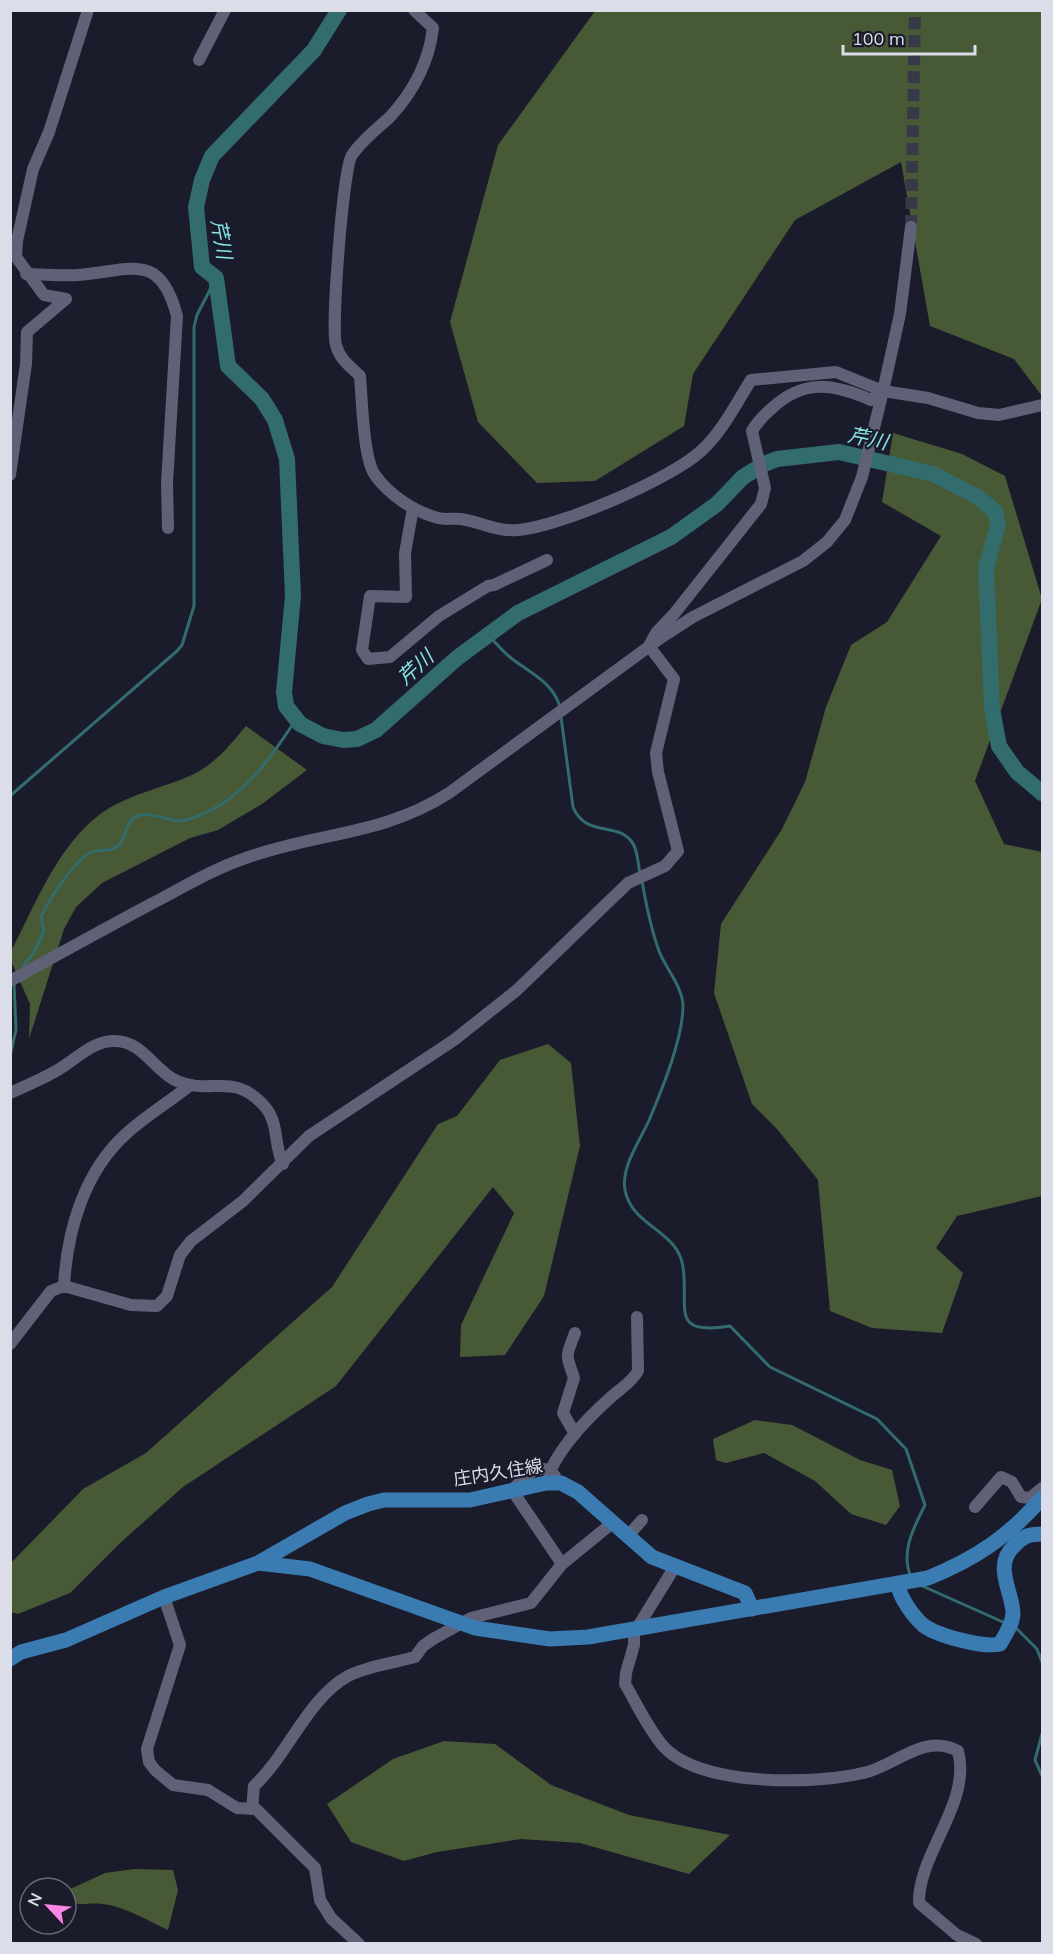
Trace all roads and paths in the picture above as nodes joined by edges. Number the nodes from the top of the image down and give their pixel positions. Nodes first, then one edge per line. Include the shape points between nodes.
1 (88, 10) edge
2 (225, 10) edge
3 (414, 10) edge
4 (199, 60) dead end
5 (911, 227) tunnel mouth
6 (26, 274) junction
7 (881, 397) junction
8 (1042, 405) edge
9 (10, 475) edge
10 (413, 508) junction
11 (168, 528) dead end
12 (547, 560) dead end
13 (649, 646) junction
14 (10, 981) edge
15 (189, 1086) junction
16 (10, 1093) edge
17 (283, 1164) junction
18 (64, 1286) junction
19 (637, 1317) dead end
20 (575, 1333) dead end
21 (10, 1344) edge
22 (575, 1434) junction
23 (550, 1471) junction
24 (561, 1483) junction
25 (1042, 1488) edge
26 (512, 1490) junction
27 (1042, 1498) edge
28 (975, 1507) dead end
29 (642, 1520) dead end
30 (1022, 1520) junction
31 (611, 1524) junction
32 (1037, 1534) edge
33 (627, 1537) junction
34 (258, 1563) junction
35 (562, 1564) junction
36 (674, 1568) junction
37 (898, 1585) junction
38 (164, 1597) junction
39 (752, 1609) junction
40 (461, 1624) junction
41 (636, 1629) junction
42 (10, 1659) edge
43 (252, 1809) junction
44 (359, 1944) edge
45 (976, 1944) edge

1 - 6 street via 27,191 16,257
2 - 4 street
3 - 10 street via 433,28 430,51 422,70 389,118 376,127 347,164 335,293 335,343 341,360 360,376 374,474
5 - 7 street via 900,314
6 - 9 street via 44,295 66,299 27,332
6 - 11 street via 78,275 141,268 158,276 171,294 177,316
7 - 8 street via 928,398 999,415
7 - 10 street via 836,372 751,380 733,412 701,451 620,497 537,527 487,528 462,519 439,519
7 - 13 street via 862,477 850,510 834,536 809,557 693,617
7 - 13 street via 871,400 850,391 801,388 783,398 756,423 752,431 765,488 761,504
10 - 12 street via 405,553 406,597 370,596 362,650 368,659 390,657 439,616 488,586
13 - 14 street via 436,802 405,818 244,858
13 - 17 street via 674,679 656,753 678,851 665,866 614,894 517,990 454,1040 309,1136
15 - 16 street via 174,1080 130,1044 112,1041 92,1046 56,1071
15 - 17 street via 221,1084 245,1089 267,1109
15 - 18 street via 126,1134 101,1161 74,1219 66,1251
17 - 18 street via 191,1241 180,1256 167,1296 157,1306 131,1305
18 - 21 street via 51,1291
19 - 22 street via 638,1371
20 - 22 street via 567,1355 574,1378 563,1413
22 - 23 street
23 - 24 street
23 - 26 street via 532,1470
24 - 26 main road, 庄内久住線
24 - 31 main road, 庄内久住線 via 578,1492
25 - 28 street via 1030,1498 1022,1497 1012,1482 1001,1477
26 - 34 main road, 庄内久住線 via 470,1500 384,1500 368,1504
26 - 35 street
27 - 30 main road, 庄内久住線
29 - 33 street
30 - 32 street
30 - 37 main road, 庄内久住線 via 1002,1540 962,1564
31 - 33 main road, 庄内久住線
31 - 35 street
32 - 37 main road via 1023,1537 1004,1561 1013,1614 1000,1644 990,1646 924,1625
33 - 36 main road, 庄内久住線
34 - 38 main road, 庄内久住線
34 - 40 main road, 庄内久住線 via 310,1569
35 - 40 street via 531,1603 484,1613
36 - 39 main road, 庄内久住線 via 745,1593
36 - 41 street
37 - 39 main road, 庄内久住線
38 - 42 main road, 庄内久住線 via 66,1640 21,1652
38 - 43 street via 180,1645 147,1749 149,1762 173,1785 208,1790 237,1808
39 - 41 main road, 庄内久住線
40 - 41 main road, 庄内久住線 via 550,1640
40 - 43 street via 423,1646 415,1658 350,1675 338,1682 254,1786
41 - 45 street via 626,1684 664,1748 700,1768 764,1782 789,1781 868,1772 928,1746 958,1751 960,1778 924,1875 919,1903 957,1935
43 - 44 street via 315,1868 320,1900 331,1918

